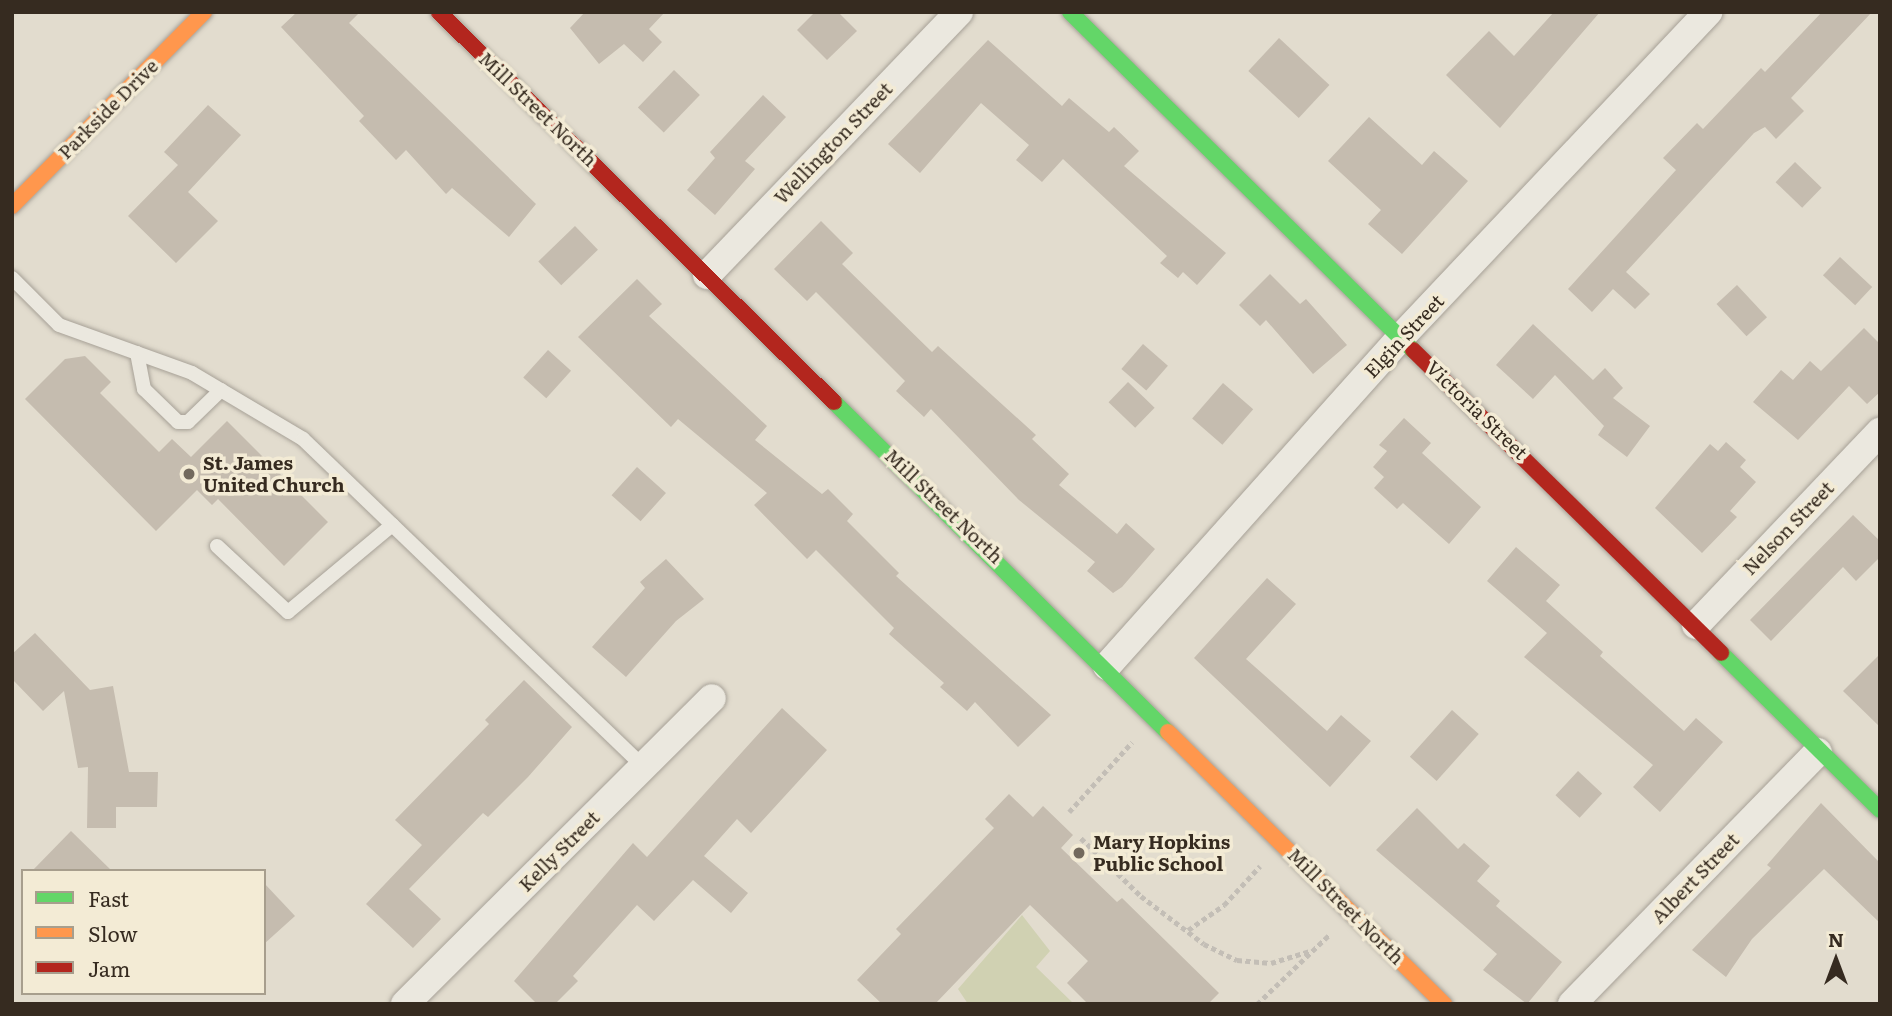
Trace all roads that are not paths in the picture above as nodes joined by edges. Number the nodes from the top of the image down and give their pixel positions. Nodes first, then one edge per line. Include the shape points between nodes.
1 (204, 12) edge
2 (439, 12) edge
3 (959, 12) edge
4 (1070, 12) edge
5 (1708, 12) edge
6 (12, 206) edge
7 (707, 275) junction
8 (12, 278) edge
9 (1402, 337) junction
10 (137, 353) junction
11 (221, 390) junction
12 (1880, 432) edge
13 (392, 525) junction
14 (217, 546) dead end
15 (1696, 625) junction
16 (1107, 666) junction
17 (712, 698) dead end
18 (1818, 752) junction
19 (643, 766) junction
20 (1880, 810) edge
21 (405, 1004) edge
22 (1444, 1004) edge
23 (1572, 1004) edge

1 - 6 main road, Parkside Drive
2 - 7 main road, Mill Street North
3 - 7 street, Wellington Street
4 - 9 main road, Victoria Street
5 - 9 street, Elgin Street
7 - 16 main road, Mill Street North
8 - 10 lane via 59,325
9 - 15 main road, Victoria Street
9 - 16 street, Elgin Street
10 - 11 lane
10 - 11 lane via 145,389 178,422 188,422
11 - 13 lane via 303,439
12 - 15 street, Nelson Street
13 - 14 lane via 288,612
13 - 19 lane
15 - 18 main road, Victoria Street
16 - 22 main road, Mill Street North
17 - 19 street, Kelly Street
18 - 20 main road, Victoria Street
18 - 23 street, Albert Street
19 - 21 street, Kelly Street

